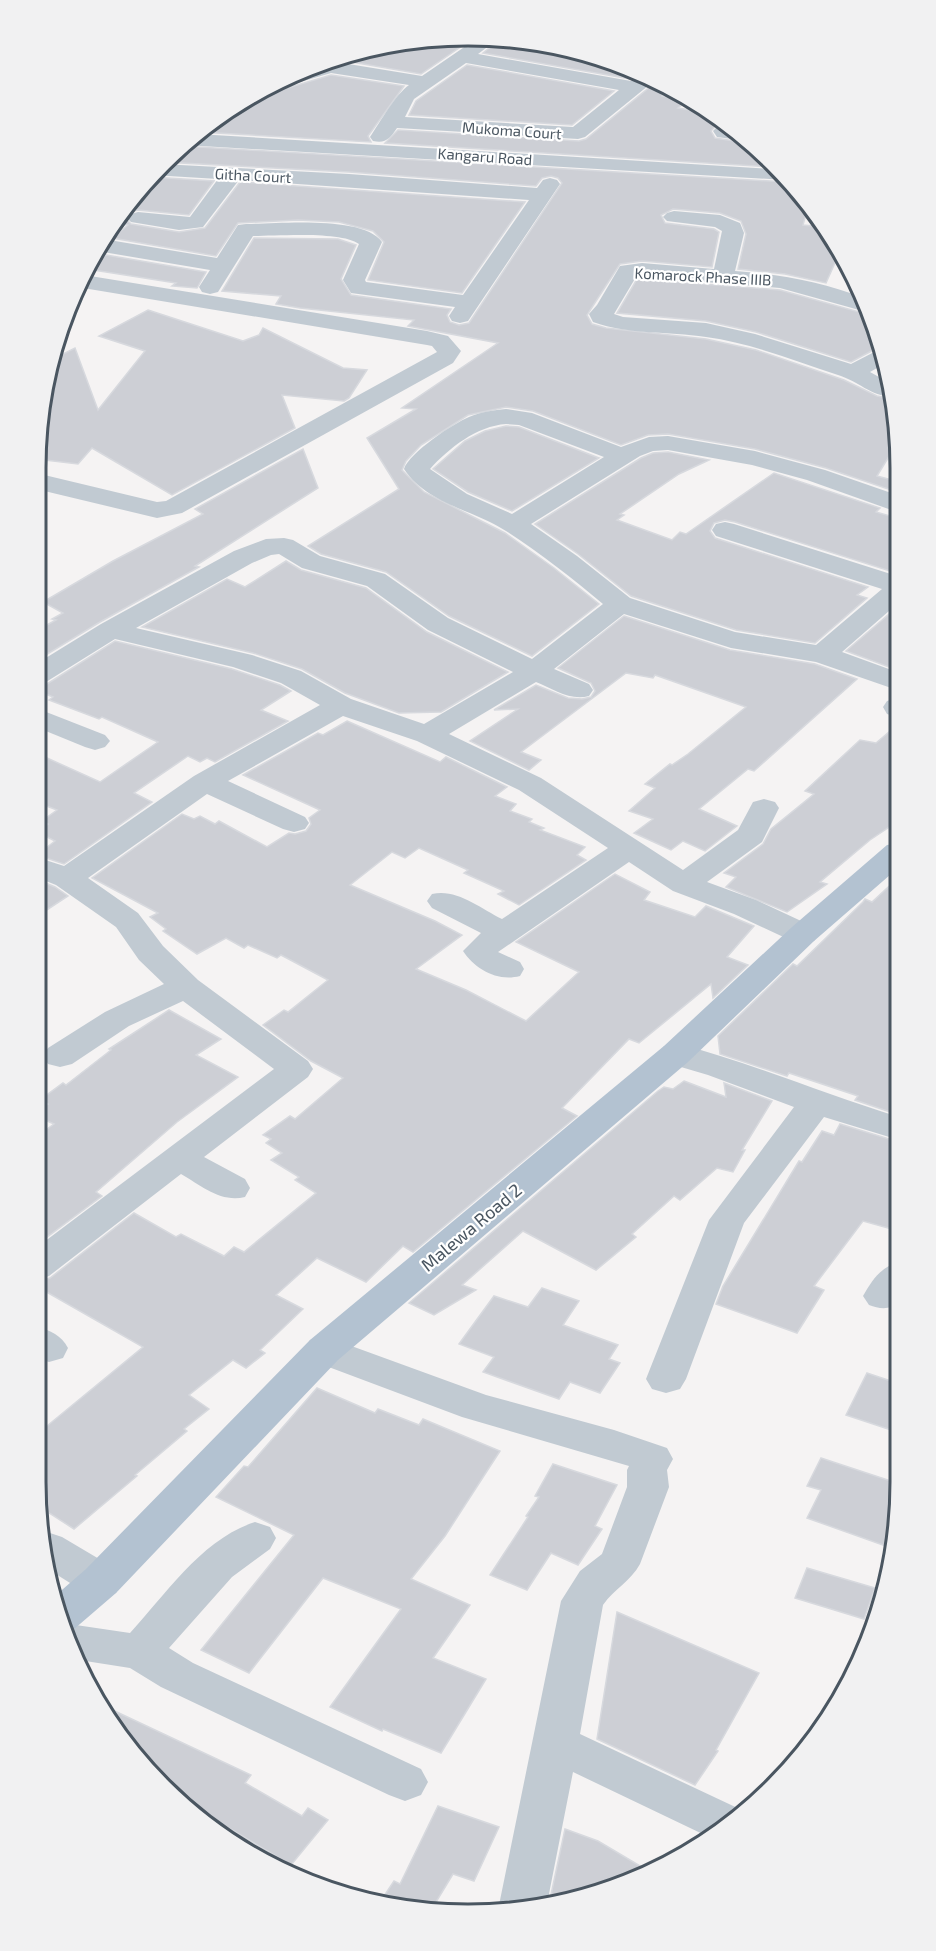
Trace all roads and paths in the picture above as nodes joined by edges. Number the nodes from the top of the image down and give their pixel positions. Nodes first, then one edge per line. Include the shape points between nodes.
1 (478, 46) edge
2 (462, 57) junction
3 (336, 68) edge
4 (633, 81) edge
5 (424, 82) junction
6 (639, 83) edge
7 (392, 122) junction
8 (204, 140) edge
9 (372, 149) junction
10 (470, 155) junction
11 (174, 166) edge
12 (233, 174) junction
13 (770, 174) edge
14 (349, 180) junction
15 (451, 187) junction
16 (138, 218) dead end
17 (674, 218) dead end
18 (322, 230) junction
19 (110, 247) edge
20 (224, 266) junction
21 (723, 276) junction
22 (90, 283) edge
23 (847, 284) edge
24 (210, 287) dead end
25 (842, 297) junction
26 (855, 302) edge
27 (875, 359) edge
28 (853, 372) junction
29 (881, 387) edge
30 (623, 456) junction
31 (46, 483) edge
32 (890, 501) edge
33 (513, 524) junction
34 (725, 530) dead end
35 (890, 583) edge
36 (890, 596) edge
37 (620, 604) junction
38 (111, 630) junction
39 (822, 654) junction
40 (46, 670) edge
41 (534, 671) junction
42 (890, 679) edge
43 (579, 690) dead end
44 (341, 705) junction
45 (46, 721) edge
46 (427, 735) junction
47 (95, 741) dead end
48 (205, 782) junction
49 (764, 808) dead end
50 (294, 823) dead end
51 (629, 848) junction
52 (890, 859) edge
53 (51, 872) edge
54 (684, 884) junction
55 (443, 901) dead end
56 (503, 932) junction
57 (803, 934) junction
58 (508, 969) dead end
59 (186, 987) junction
60 (676, 1054) junction
61 (60, 1056) dead end
62 (816, 1103) junction
63 (890, 1126) edge
64 (178, 1157) junction
65 (232, 1188) dead end
66 (46, 1259) edge
67 (324, 1350) junction
68 (666, 1379) dead end
69 (255, 1538) dead end
70 (52, 1551) edge
71 (101, 1581) junction
72 (67, 1611) edge
73 (78, 1642) edge
74 (140, 1652) junction
75 (556, 1743) junction
76 (405, 1782) dead end
77 (720, 1821) edge
78 (524, 1901) edge

1 - 2 street
2 - 4 street
2 - 5 street
3 - 5 street
5 - 7 street via 406,96
6 - 7 street, Mukoma Court via 578,134
7 - 9 street
8 - 9 street, Kangaru Road
9 - 10 street, Kangaru Road
10 - 13 street, Kangaru Road
10 - 15 street
11 - 12 street, Githa Court
12 - 14 street, Githa Court
12 - 16 street via 196,223
14 - 15 street, Githa Court
14 - 18 street
15 - 18 street, Githa Court via 546,189 464,309 359,288 354,280 371,242 359,234
17 - 21 street via 720,221 732,228
18 - 20 street via 246,230
19 - 20 street
20 - 24 street
21 - 25 street, Komarock Phase IIIB via 780,281
21 - 28 street, Komarock Phase IIIB via 628,271 600,314 620,324 706,330 747,339
22 - 31 street via 427,338 440,341 449,351 445,358 170,510
23 - 25 street
25 - 26 street, Komarock Phase IIIB
27 - 28 street
28 - 29 street, Komarock Phase IIIB
30 - 32 street via 649,444 685,445 755,458
30 - 33 street
30 - 33 street via 507,415 477,420 418,465 421,476 458,499
33 - 37 street
34 - 35 street
36 - 39 street
37 - 39 street via 731,640
37 - 41 street
38 - 40 street
38 - 41 street via 259,549 284,546 311,562 376,580 438,624
38 - 44 street via 262,667 291,677
39 - 42 street
41 - 43 street
41 - 46 street
44 - 46 street
44 - 48 street
45 - 47 street
46 - 51 street via 530,784
48 - 50 street
48 - 53 street
49 - 54 street via 751,834
51 - 54 street
51 - 56 street
52 - 57 main road, Malewa Road 2
53 - 59 street via 127,920 151,953
54 - 57 street
55 - 56 street
56 - 58 street via 479,951
57 - 60 main road, Malewa Road 2
59 - 61 street via 117,1019
59 - 64 street via 296,1069
60 - 62 street
60 - 67 main road, Malewa Road 2
62 - 63 street
62 - 68 street via 727,1220
64 - 65 street
64 - 66 street
67 - 71 main road, Malewa Road 2
67 - 75 street via 476,1407 653,1459 647,1470 648,1487 619,1563 595,1583 582,1601
69 - 74 street via 217,1565
70 - 71 street
71 - 72 main road, Malewa Road 2
73 - 74 street
74 - 76 street via 177,1675
75 - 77 street
75 - 78 street

